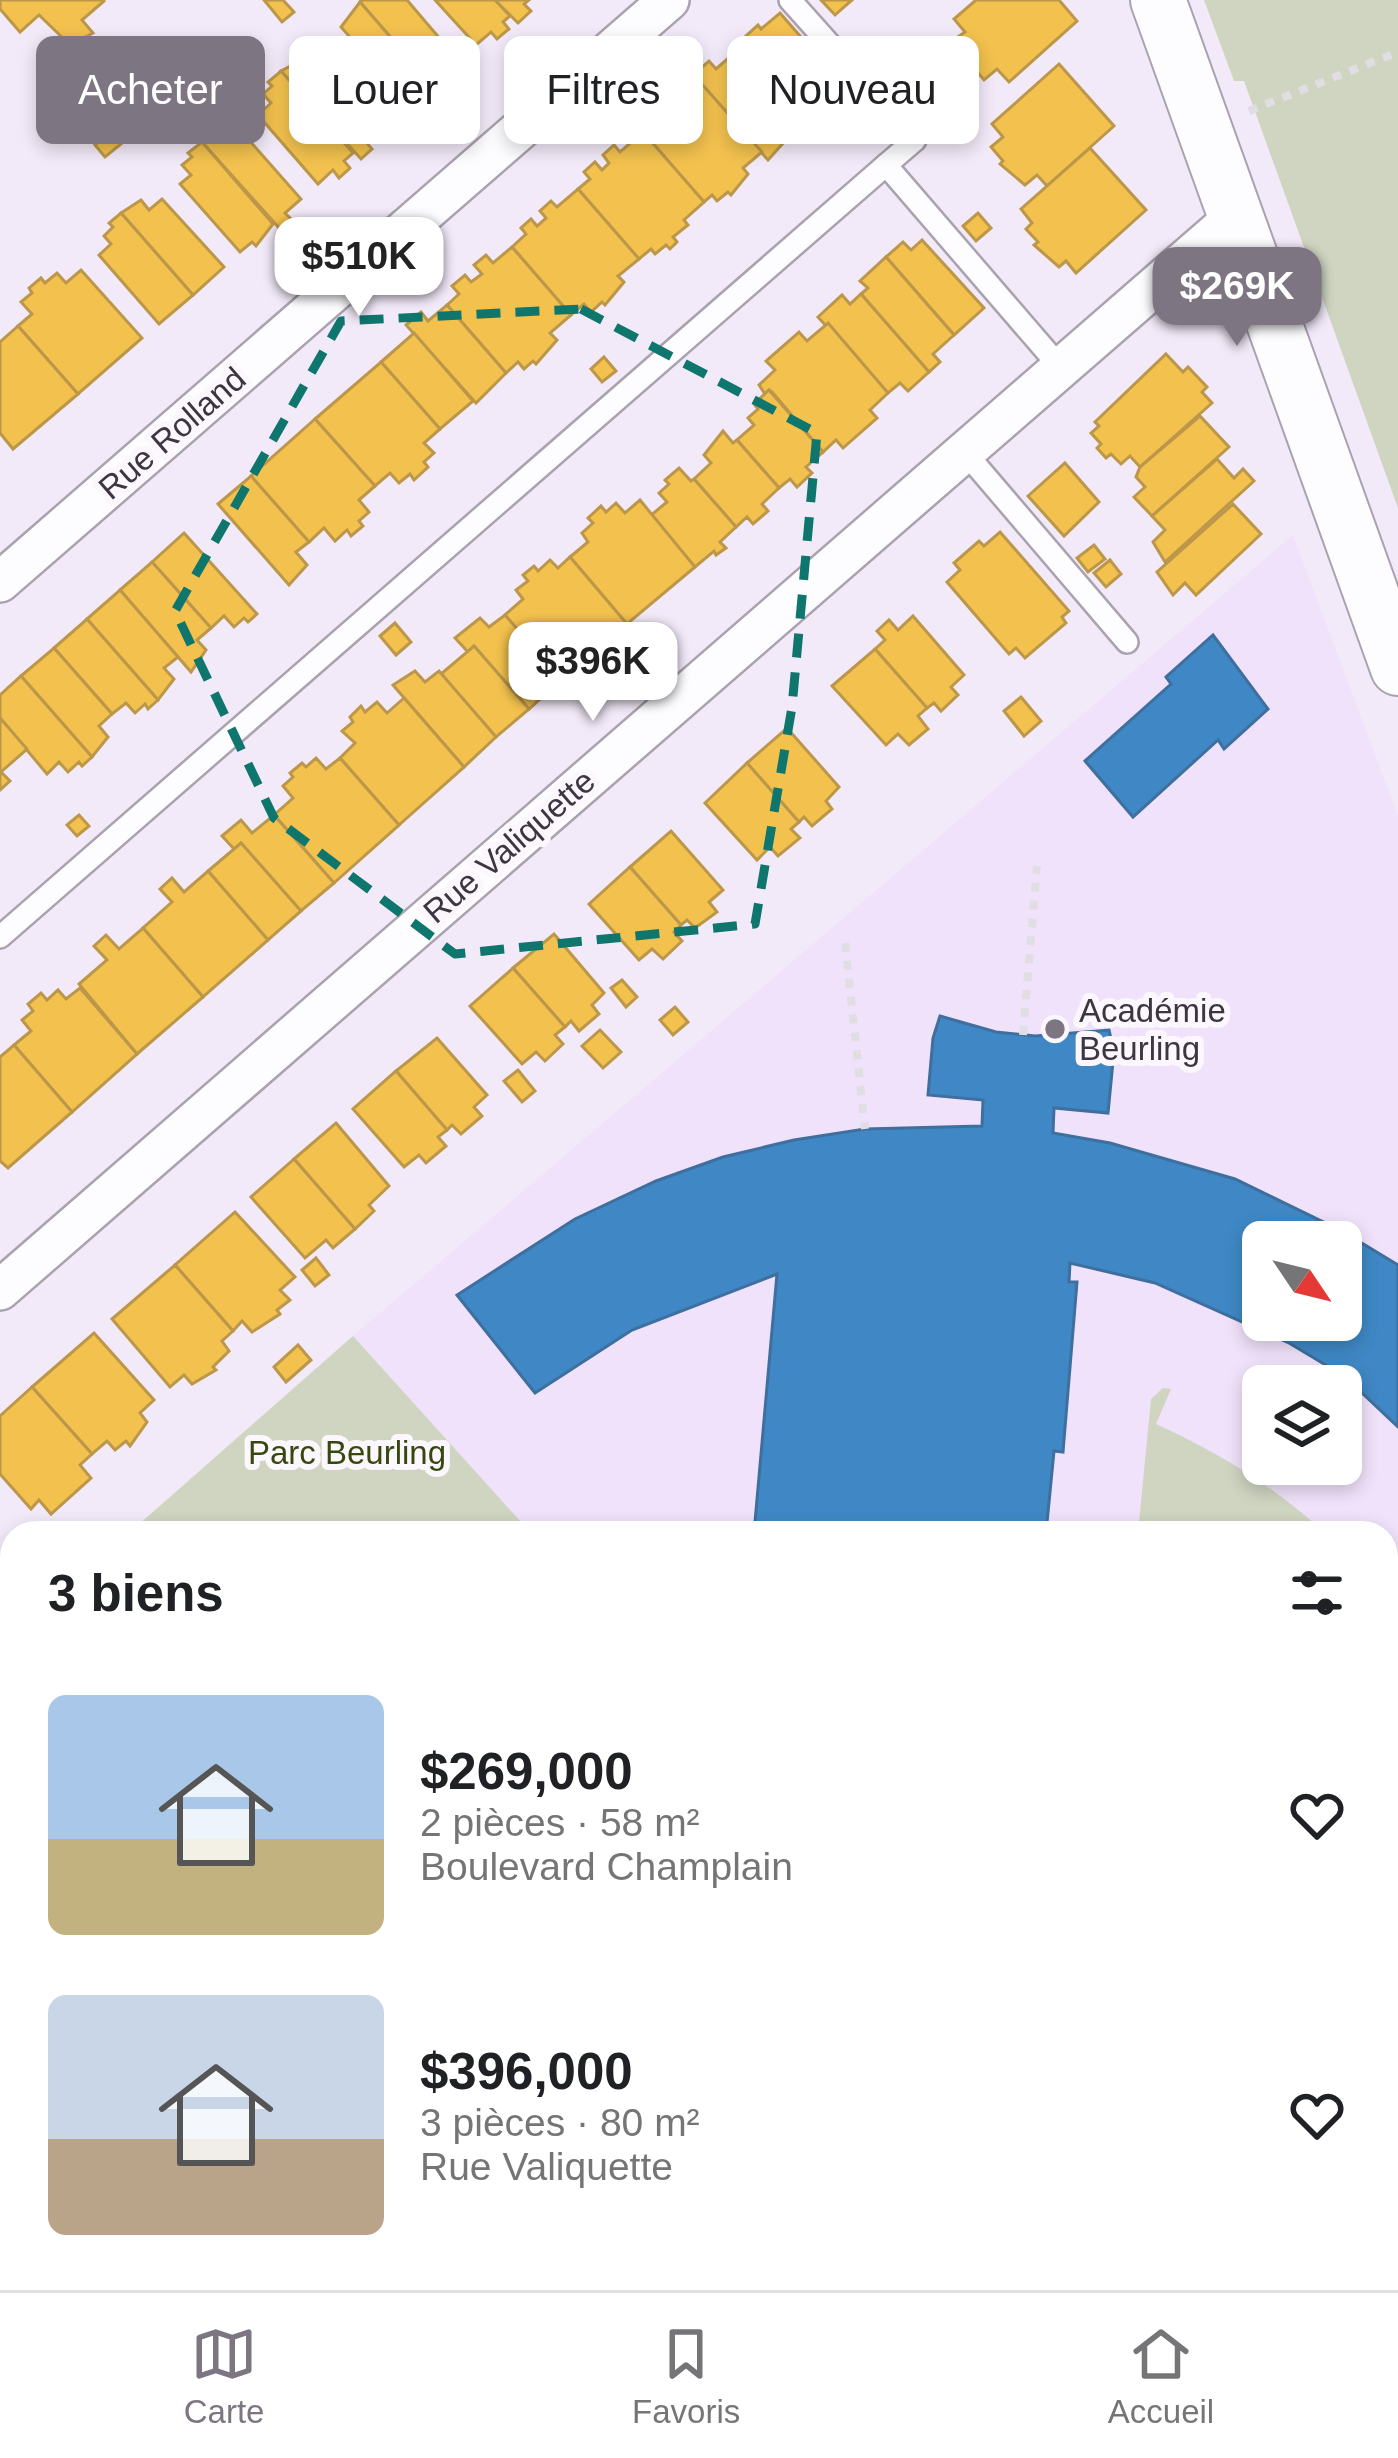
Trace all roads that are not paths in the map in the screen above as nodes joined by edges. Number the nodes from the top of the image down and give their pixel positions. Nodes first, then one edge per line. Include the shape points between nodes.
1 (669, 0) edge
2 (790, 0) edge
3 (1158, 0) edge
4 (886, 166) junction
5 (1237, 215) junction
6 (1060, 368) junction
7 (964, 450) junction
8 (0, 582) edge
9 (1127, 642) dead end
10 (1398, 668) edge
11 (0, 937) edge
12 (0, 1290) edge

1 - 8 street, Rue Rolland
2 - 4 lane via 915,140
3 - 5 main road
4 - 6 lane
4 - 11 lane
5 - 6 street, Rue Valiquette
5 - 10 main road
6 - 7 street, Rue Valiquette
7 - 9 lane
7 - 12 street, Rue Valiquette

